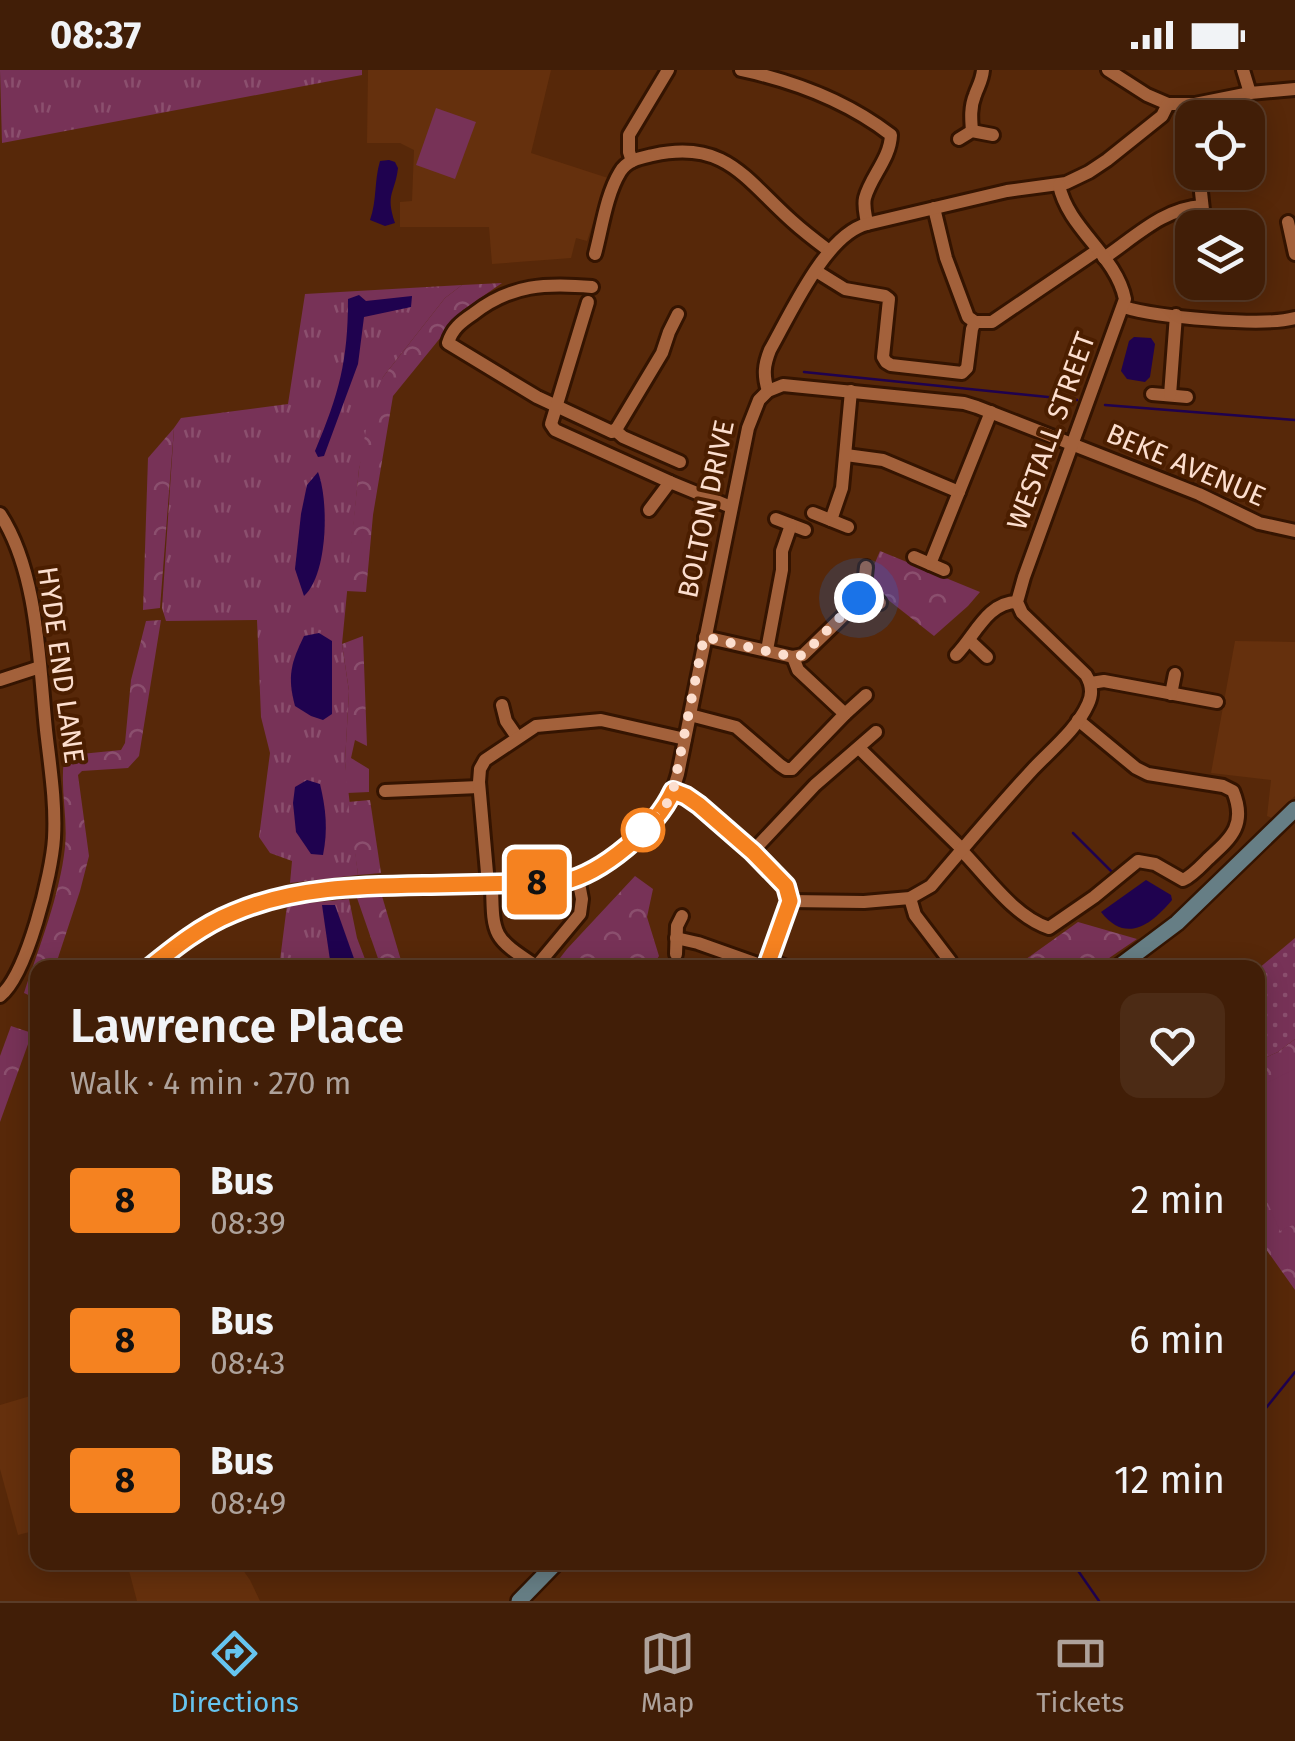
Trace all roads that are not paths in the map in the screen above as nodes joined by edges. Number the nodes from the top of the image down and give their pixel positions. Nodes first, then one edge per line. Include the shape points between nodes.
1 (668, 70) edge
2 (741, 70) edge
3 (983, 70) edge
4 (1108, 70) edge
5 (1243, 70) edge
6 (1295, 89) edge
7 (1250, 93) junction
8 (1168, 104) junction
9 (972, 131) junction
10 (993, 135) dead end
11 (959, 139) dead end
12 (632, 161) junction
13 (1058, 185) junction
14 (934, 208) junction
15 (1177, 210) edge
16 (1203, 210) edge
17 (1175, 211) edge
18 (1288, 222) dead end
19 (867, 224) junction
20 (828, 250) junction
21 (1278, 252) dead end
22 (1294, 252) edge
23 (595, 254) dead end
24 (1101, 254) junction
25 (816, 271) junction
26 (592, 287) dead end
27 (588, 302) dead end
28 (1124, 306) junction
29 (678, 314) dead end
30 (1176, 315) junction
31 (1295, 318) edge
32 (975, 322) junction
33 (768, 391) junction
34 (851, 391) junction
35 (1152, 394) dead end
36 (1170, 396) junction
37 (1187, 397) dead end
38 (554, 406) junction
39 (991, 412) junction
40 (614, 430) junction
41 (1072, 445) junction
42 (846, 456) junction
43 (680, 462) dead end
44 (670, 482) junction
45 (959, 492) junction
46 (731, 506) junction
47 (649, 510) dead end
48 (814, 512) dead end
49 (0, 514) edge
50 (776, 519) dead end
51 (831, 520) junction
52 (848, 527) dead end
53 (1295, 531) edge
54 (914, 558) dead end
55 (930, 564) junction
56 (866, 567) dead end
57 (944, 570) dead end
58 (868, 592) junction
59 (1017, 602) junction
60 (880, 603) dead end
61 (704, 637) junction
62 (970, 641) junction
63 (768, 650) junction
64 (956, 654) dead end
65 (793, 657) junction
66 (987, 657) dead end
67 (40, 667) junction
68 (1175, 674) dead end
69 (0, 680) edge
70 (1091, 683) junction
71 (866, 694) dead end
72 (1171, 694) junction
73 (1217, 702) dead end
74 (502, 706) dead end
75 (845, 714) junction
76 (690, 715) junction
77 (1078, 720) junction
78 (876, 732) dead end
79 (516, 737) junction
80 (684, 739) junction
81 (859, 748) junction
82 (479, 787) junction
83 (385, 791) dead end
84 (405, 791) junction
85 (673, 791) junction
86 (405, 808) dead end
87 (1295, 809) edge
88 (962, 850) junction
89 (753, 852) junction
90 (578, 878) junction
91 (490, 884) junction
92 (381, 886) dead end
93 (910, 898) junction
94 (790, 901) junction
95 (682, 916) dead end
96 (676, 938) junction
97 (676, 954) dead end
98 (527, 960) edge
99 (542, 960) edge
100 (752, 960) edge
101 (769, 960) edge
102 (949, 960) edge
103 (1127, 960) edge
104 (0, 996) edge
105 (549, 1570) edge
106 (519, 1601) edge

1 - 12 street via 630,135
2 - 19 street via 806,88 891,136 866,196
3 - 9 street
4 - 8 street
5 - 7 street
6 - 7 street
7 - 8 street
8 - 13 street, BOLTON DRIVE via 1107,160
9 - 10 street
9 - 11 street
12 - 20 street via 686,151 724,161
12 - 23 street via 617,178
13 - 14 street, BOLTON DRIVE
13 - 24 street, WESTALL STREET
14 - 19 street, BOLTON DRIVE
14 - 32 street via 946,258
15 - 16 street via 1202,199
17 - 24 street
18 - 22 street
19 - 20 street, BOLTON DRIVE
20 - 25 street, BOLTON DRIVE
21 - 22 street
24 - 28 street, WESTALL STREET via 1123,290
24 - 32 street via 992,322
25 - 32 street via 845,289 889,299 884,357 892,365 962,373
25 - 33 street, BOLTON DRIVE via 770,350 764,366
26 - 38 street via 545,284 497,298 448,339
27 - 38 street
28 - 30 street
28 - 41 street, WESTALL STREET
29 - 40 street
30 - 31 street
30 - 36 street
33 - 34 street, BEKE AVENUE via 783,385
33 - 46 street, BOLTON DRIVE via 752,412
34 - 39 street, BEKE AVENUE
34 - 42 street
35 - 36 street
36 - 37 street
38 - 40 street
38 - 44 street via 555,430
39 - 41 street, BEKE AVENUE
39 - 45 street
40 - 43 street
41 - 53 street, BEKE AVENUE via 1259,523
41 - 59 street, WESTALL STREET
42 - 45 street via 883,460
42 - 51 street
44 - 46 street
44 - 47 street
45 - 55 street
46 - 61 street, BOLTON DRIVE
48 - 51 street
49 - 67 street, HYDE END LANE via 22,562
50 - 63 street via 798,528 782,551
51 - 52 street
54 - 55 street
55 - 57 street
56 - 58 street
58 - 60 street
58 - 65 street via 810,650
59 - 62 street via 998,606
59 - 70 street
61 - 63 street
61 - 76 street, BOLTON DRIVE
62 - 64 street
62 - 66 street
63 - 65 street
65 - 75 street via 798,670
67 - 69 street
67 - 104 street, HYDE END LANE via 54,840 34,925 14,981
68 - 72 street
70 - 72 street
70 - 77 street
71 - 75 street
72 - 73 street
74 - 79 street
75 - 76 street via 786,770 736,726
76 - 80 street, BOLTON DRIVE
77 - 88 street
77 - 88 street via 1148,774 1233,791 1240,806 1232,837 1183,880 1148,861 1132,864 1049,928 1017,908
78 - 81 street
79 - 80 street via 536,726 601,720
79 - 82 street via 485,760
80 - 85 street, BOLTON DRIVE
81 - 88 street
81 - 89 street
82 - 84 street
82 - 91 street
83 - 84 street
84 - 86 street
85 - 89 street
85 - 90 street, BOLTON DRIVE via 629,844
87 - 103 main road via 1177,923
88 - 93 street via 931,886
89 - 94 street via 779,876
90 - 91 street, BOLTON DRIVE
90 - 99 street via 580,914
91 - 92 street, BOLTON DRIVE
91 - 98 street via 496,934
93 - 94 street
93 - 102 street
94 - 101 street
95 - 96 street
96 - 97 street
96 - 100 street
105 - 106 main road

